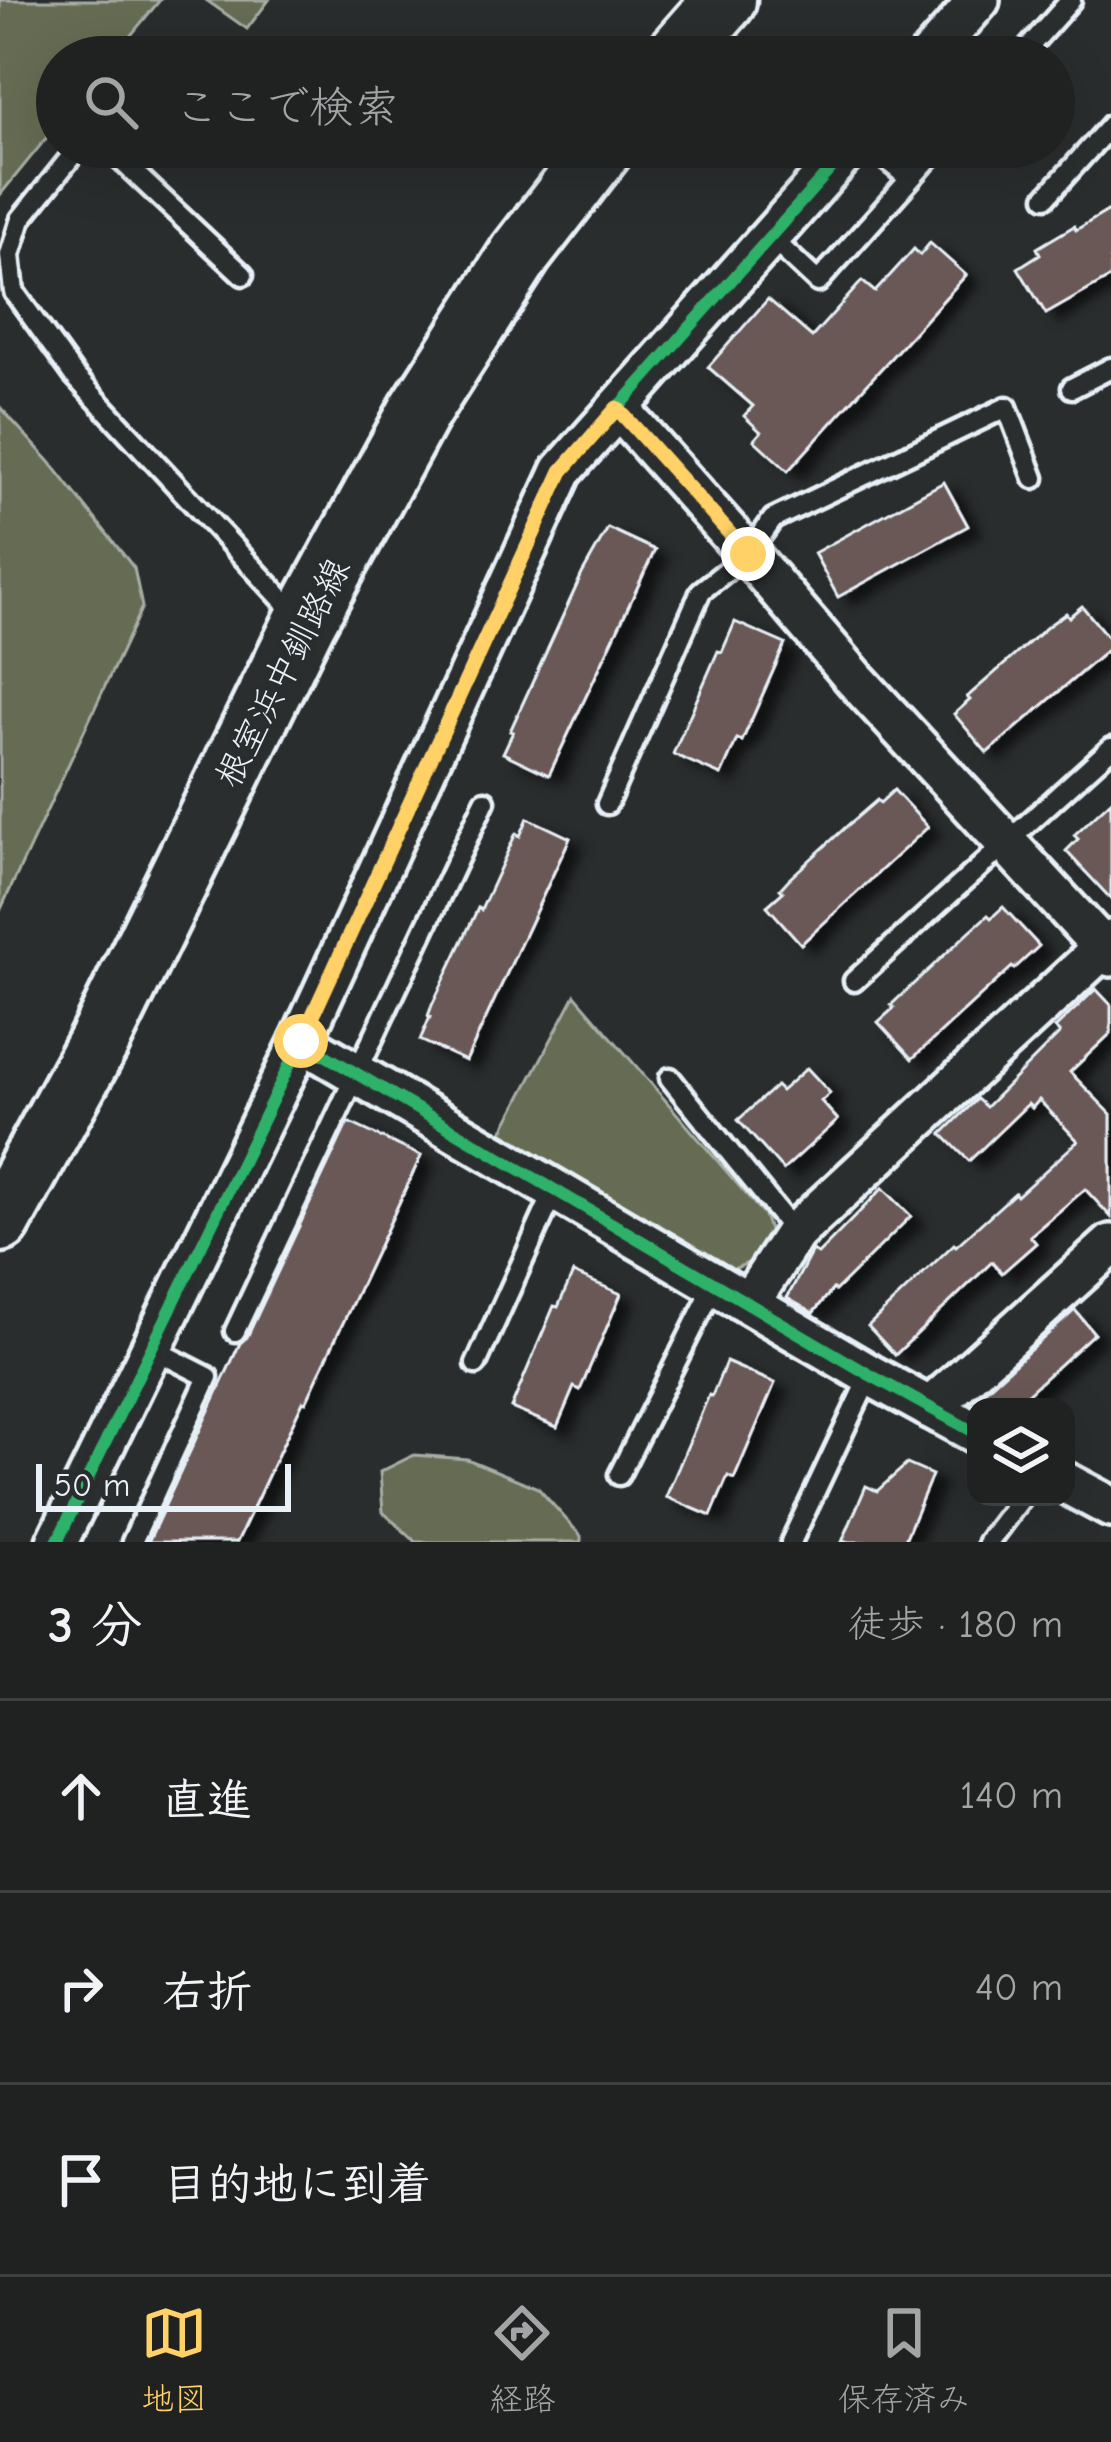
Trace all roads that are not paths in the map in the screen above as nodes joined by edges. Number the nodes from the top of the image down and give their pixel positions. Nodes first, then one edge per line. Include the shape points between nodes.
1 (724, 0) edge
2 (979, 0) edge
3 (1071, 0) edge
4 (693, 36) edge
5 (947, 36) edge
6 (1039, 36) edge
7 (1111, 125) edge
8 (1075, 165) edge
9 (62, 168) edge
10 (128, 168) edge
11 (587, 168) edge
12 (832, 168) edge
13 (897, 168) edge
14 (920, 168) edge
15 (1072, 168) edge
16 (910, 179) junction
17 (1046, 197) dead end
18 (771, 238) junction
19 (243, 275) dead end
20 (1111, 368) edge
21 (1072, 388) dead end
22 (617, 408) junction
23 (1034, 478) dead end
24 (748, 554) junction
25 (304, 623) junction
26 (1111, 748) edge
27 (485, 801) dead end
28 (607, 804) dead end
29 (1007, 842) junction
30 (1108, 948) edge
31 (854, 981) dead end
32 (301, 1041) junction
33 (357, 1074) junction
34 (670, 1078) dead end
35 (554, 1190) junction
36 (0, 1221) edge
37 (795, 1233) junction
38 (1111, 1245) edge
39 (732, 1294) junction
40 (235, 1331) dead end
41 (151, 1348) junction
42 (476, 1364) dead end
43 (870, 1375) junction
44 (930, 1408) junction
45 (967, 1428) edge
46 (619, 1475) dead end
47 (1075, 1488) edge
48 (1015, 1506) edge
49 (1111, 1507) edge
50 (57, 1542) edge
51 (132, 1542) edge
52 (791, 1542) edge
53 (988, 1542) edge

1 - 4 main road
2 - 5 street
3 - 6 lane
7 - 8 lane
9 - 25 lane via 21,219 10,255 14,292 73,374
10 - 19 lane
11 - 25 main road, 根室浜中釧路線 via 419,412
12 - 18 street
13 - 16 lane
14 - 16 lane
15 - 17 lane
16 - 18 lane via 818,282
18 - 22 street
20 - 21 lane
22 - 24 street
22 - 32 street via 562,471
23 - 24 lane via 1007,407 773,518
24 - 28 lane via 701,591
24 - 29 street
25 - 36 main road, 根室浜中釧路線 via 99,1041
26 - 29 lane
27 - 33 lane
29 - 30 street
29 - 31 lane
30 - 37 street
32 - 33 street
32 - 41 street
33 - 35 street
33 - 40 lane
34 - 37 lane
35 - 39 street
35 - 42 lane
37 - 39 street
38 - 44 street
39 - 43 street
39 - 46 lane
41 - 50 street
41 - 51 lane via 208,1377
43 - 44 street
43 - 52 lane
44 - 45 street
47 - 49 street
48 - 53 lane

